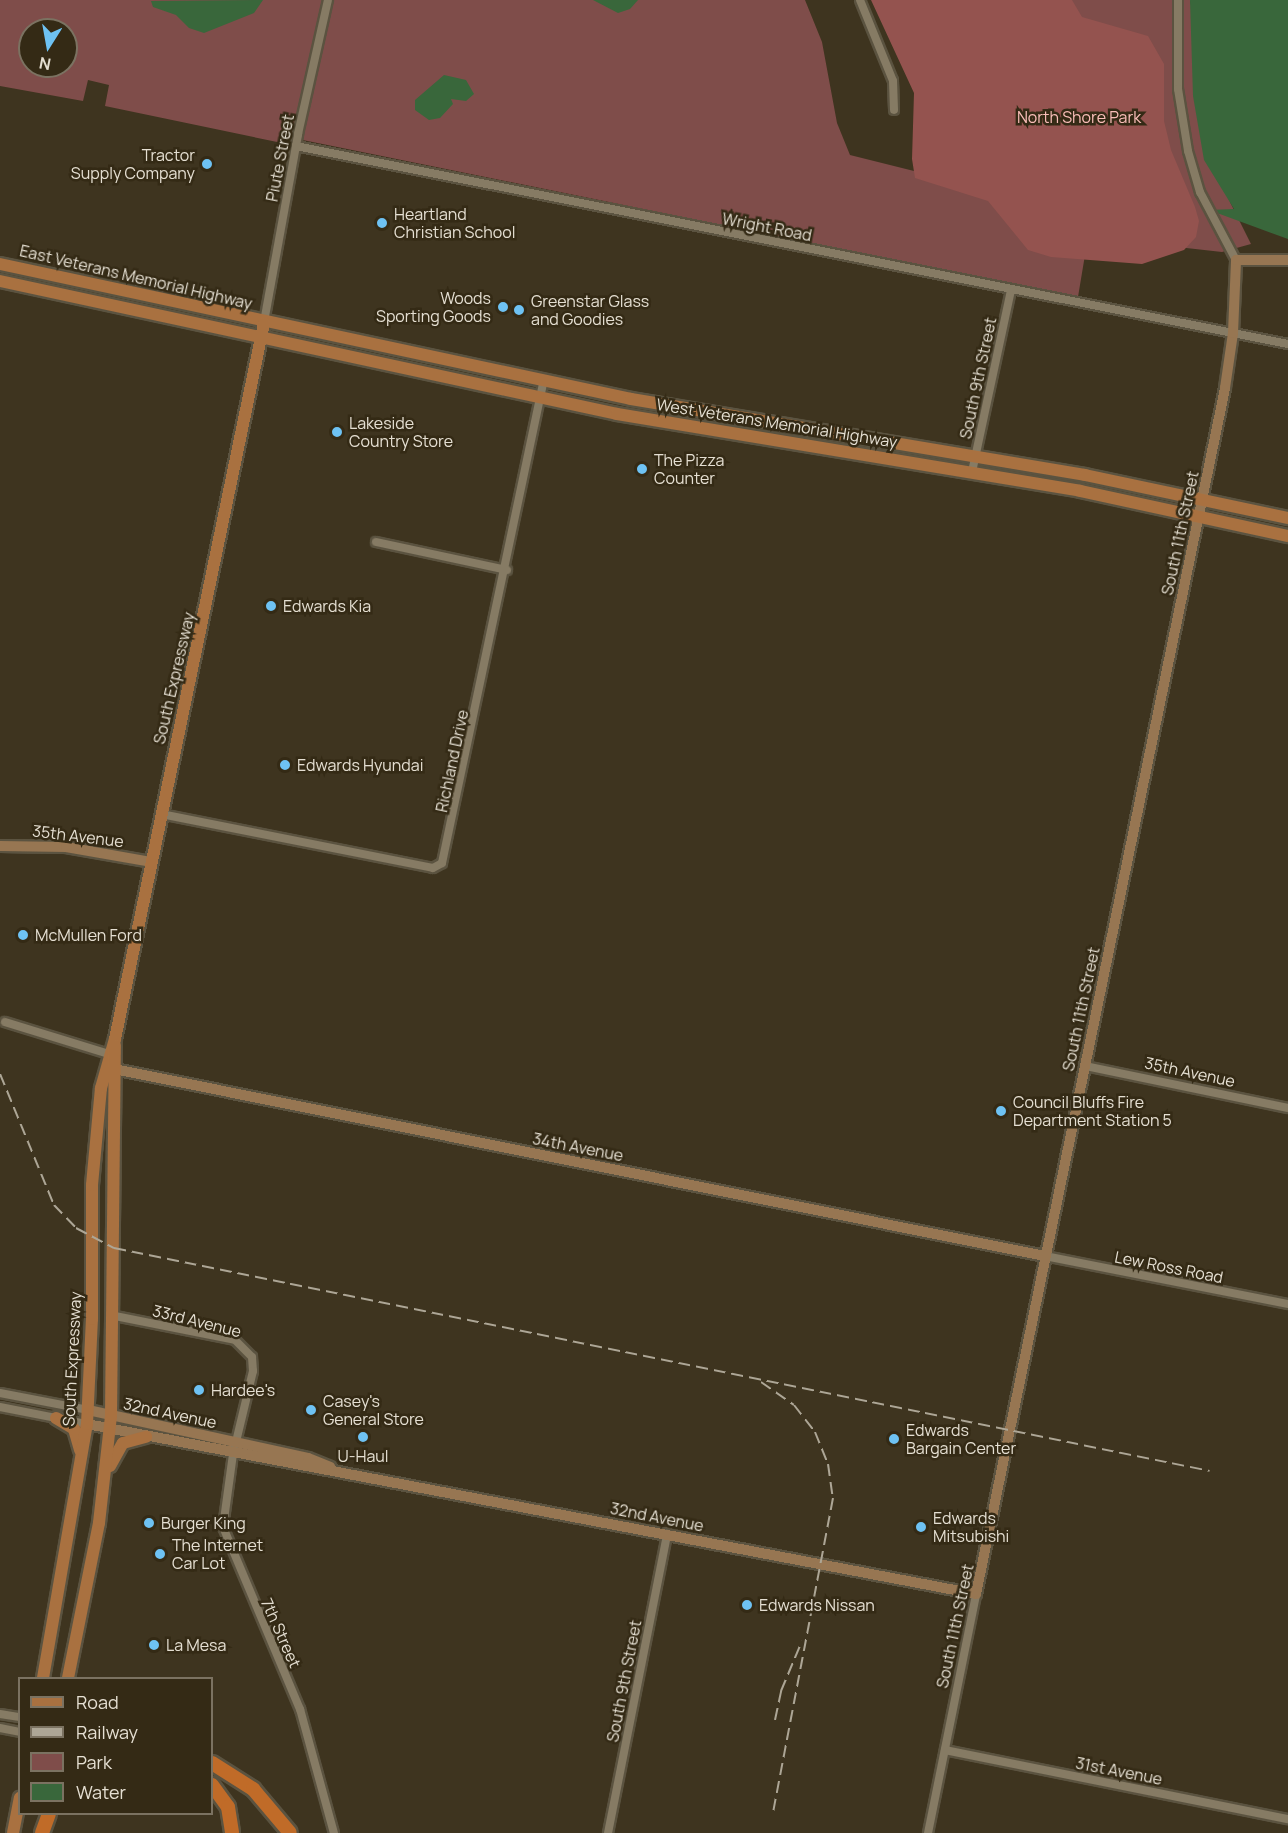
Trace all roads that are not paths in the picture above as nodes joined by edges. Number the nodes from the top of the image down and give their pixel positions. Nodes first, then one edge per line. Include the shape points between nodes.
1 (328, 0) edge
2 (860, 0) edge
3 (1178, 0) edge
4 (894, 110) dead end
5 (296, 146) junction
6 (1236, 260) junction
7 (1288, 260) edge
8 (0, 264) edge
9 (0, 281) edge
10 (1011, 290) junction
11 (264, 323) junction
12 (1233, 333) junction
13 (261, 340) junction
14 (1288, 344) edge
15 (544, 381) junction
16 (541, 399) junction
17 (975, 456) junction
18 (972, 472) junction
19 (1202, 499) junction
20 (1199, 516) junction
21 (1288, 518) edge
22 (1288, 536) edge
23 (376, 542) dead end
24 (507, 570) junction
25 (161, 814) junction
26 (0, 846) edge
27 (151, 862) junction
28 (5, 1022) dead end
29 (112, 1055) junction
30 (1085, 1066) junction
31 (111, 1069) junction
32 (1288, 1108) edge
33 (1045, 1256) junction
34 (1288, 1304) edge
35 (115, 1316) junction
36 (0, 1393) edge
37 (0, 1407) edge
38 (88, 1410) junction
39 (111, 1416) junction
40 (56, 1418) junction
41 (87, 1424) junction
42 (110, 1430) junction
43 (146, 1437) junction
44 (235, 1448) junction
45 (82, 1466) junction
46 (104, 1484) junction
47 (667, 1534) junction
48 (976, 1594) junction
49 (43, 1677) edge
50 (68, 1677) edge
51 (0, 1714) edge
52 (18, 1717) edge
53 (0, 1728) edge
54 (18, 1732) edge
55 (945, 1750) junction
56 (213, 1764) edge
57 (213, 1786) edge
58 (18, 1808) edge
59 (42, 1815) edge
60 (49, 1815) edge
61 (1288, 1819) edge
62 (13, 1833) edge
63 (40, 1833) edge
64 (232, 1833) edge
65 (290, 1833) edge
66 (334, 1833) edge
67 (608, 1833) edge
68 (928, 1833) edge

1 - 5 street, Piute Street
2 - 4 street via 893,81
3 - 6 street via 1178,89 1188,151 1200,192
5 - 10 street, Wright Road
5 - 11 street, Piute Street
6 - 7 street
6 - 12 street, South 11th Street
8 - 11 main road, East Veterans Memorial Highway
9 - 13 main road, East Veterans Memorial Highway
10 - 12 street, Wright Road
10 - 17 street, South 9th Street
11 - 13 main road, South Expressway
11 - 15 main road, West Veterans Memorial Highway
12 - 14 street, Wright Road
12 - 19 street, South 11th Street
13 - 16 main road, West Veterans Memorial Highway
13 - 25 main road, South Expressway
15 - 16 street, Richland Drive
15 - 17 main road, West Veterans Memorial Highway via 718,416
16 - 18 main road, West Veterans Memorial Highway via 715,432
16 - 24 street, Richland Drive
17 - 18 street, South 9th Street
17 - 19 main road, West Veterans Memorial Highway
18 - 20 main road, West Veterans Memorial Highway
19 - 20 street, South 11th Street
19 - 21 main road, West Veterans Memorial Highway
20 - 22 main road, West Veterans Memorial Highway
20 - 30 street, South 11th Street
23 - 24 street
24 - 25 street, Richland Drive via 452,828 438,866
25 - 27 main road, South Expressway
26 - 27 street, 35th Avenue via 66,847
27 - 29 main road, South Expressway
28 - 29 street
29 - 31 main road, South Expressway
30 - 32 street, 35th Avenue
30 - 33 street, South 11th Street
31 - 33 street, 34th Avenue
31 - 35 main road, South Expressway
31 - 38 main road, South Expressway via 98,1107 92,1185
33 - 34 street, Lew Ross Road
33 - 48 street, South 11th Street
35 - 39 main road, South Expressway
35 - 44 street, 33rd Avenue via 235,1340 246,1346 253,1371
36 - 38 street, 32nd Avenue
37 - 40 street, 32nd Avenue
38 - 39 street, 32nd Avenue
38 - 41 main road, South Expressway
39 - 42 main road, South Expressway
39 - 44 street, 32nd Avenue
40 - 41 street, 32nd Avenue
40 - 45 main road via 77,1434
41 - 42 street, 32nd Avenue
41 - 45 main road, South Expressway
42 - 43 street, 32nd Avenue
42 - 46 main road, South Expressway
43 - 44 street, 32nd Avenue
43 - 46 main road via 119,1447
44 - 47 street, 32nd Avenue via 315,1460 333,1469
44 - 66 street, 7th Street via 222,1520 224,1534 300,1709
45 - 49 main road, South Expressway
46 - 50 main road, South Expressway
47 - 48 street, 32nd Avenue
47 - 67 street, South 9th Street
48 - 55 street, South 11th Street
51 - 52 street
53 - 54 street
55 - 61 street, 31st Avenue
55 - 68 street, South 11th Street
56 - 65 highway via 253,1789
57 - 64 highway via 228,1808
58 - 62 main road
59 - 63 main road
60 - 63 highway

